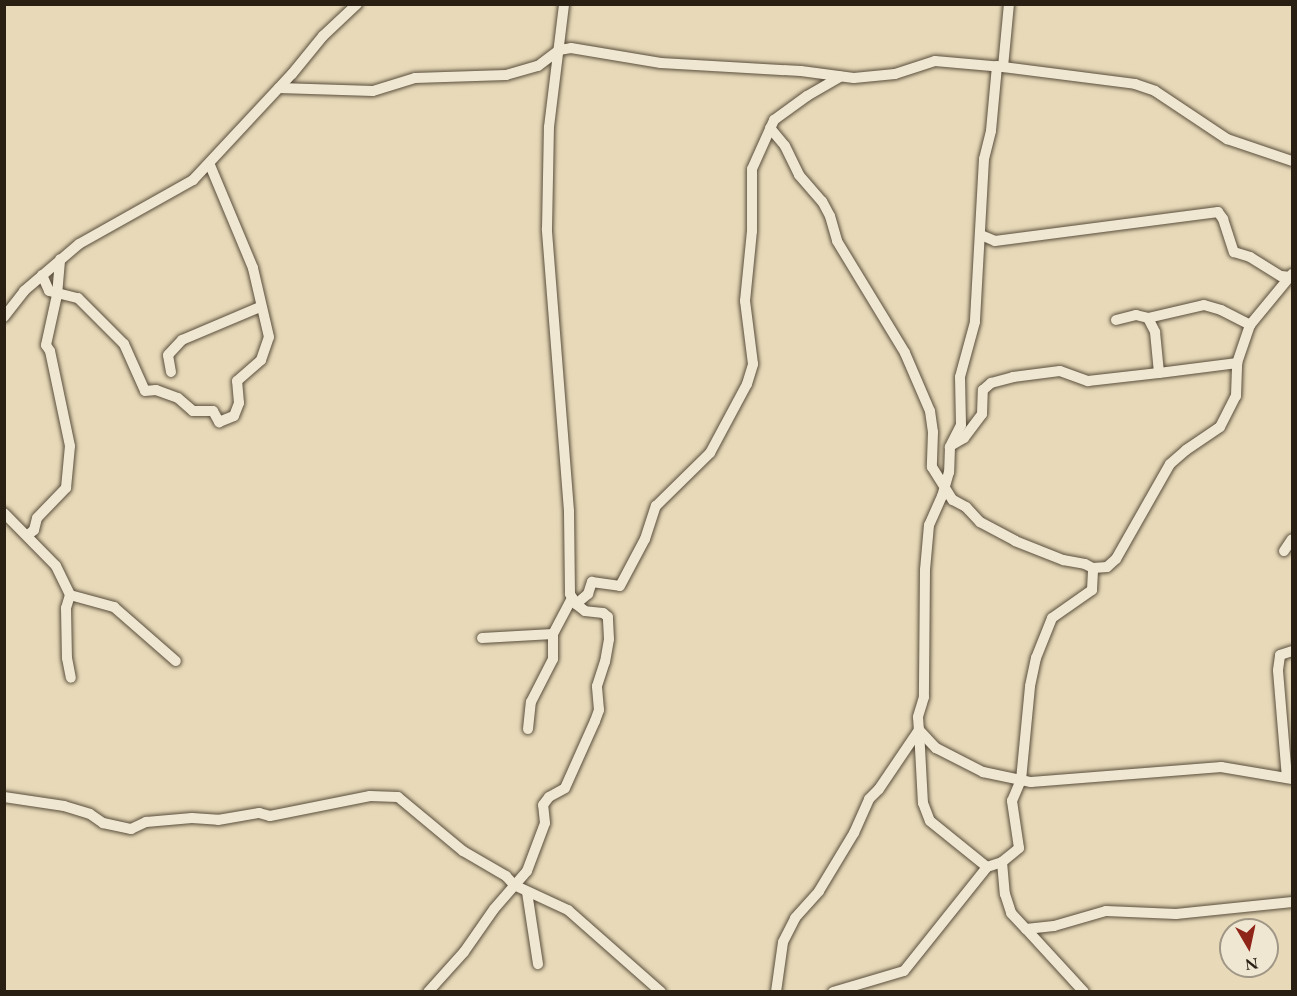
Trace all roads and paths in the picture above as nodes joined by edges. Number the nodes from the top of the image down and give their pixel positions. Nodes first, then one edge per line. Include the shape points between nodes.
1 (357, 4) edge
2 (564, 4) edge
3 (1009, 4) edge
4 (559, 51) junction
5 (1000, 66) junction
6 (841, 76) junction
7 (279, 88) junction
8 (770, 129) junction
9 (1293, 161) edge
10 (210, 165) junction
11 (981, 236) junction
12 (60, 259) junction
13 (42, 275) junction
14 (1292, 278) edge
15 (57, 295) junction
16 (260, 308) junction
17 (4, 316) edge
18 (1148, 318) junction
19 (1116, 320) dead end
20 (1250, 325) junction
21 (1237, 363) junction
22 (171, 372) dead end
23 (1159, 374) junction
24 (950, 447) junction
25 (944, 487) junction
26 (4, 513) edge
27 (28, 536) junction
28 (1293, 539) edge
29 (1284, 551) dead end
30 (1093, 568) junction
31 (70, 595) junction
32 (574, 601) junction
33 (553, 634) junction
34 (482, 638) dead end
35 (1293, 651) edge
36 (176, 661) dead end
37 (71, 678) dead end
38 (528, 729) dead end
39 (920, 730) junction
40 (1290, 778) edge
41 (1021, 780) junction
42 (4, 797) edge
43 (1002, 862) junction
44 (987, 867) junction
45 (514, 885) junction
46 (527, 892) junction
47 (1293, 902) edge
48 (1026, 929) junction
49 (538, 964) dead end
50 (428, 992) edge
51 (661, 992) edge
52 (776, 992) edge
53 (833, 992) edge
54 (1084, 992) edge

1 - 7 street via 323,36
2 - 4 street
3 - 5 street
4 - 6 street via 577,48 661,63
4 - 7 street via 538,66 506,75 415,78 373,91
4 - 32 street via 549,128 547,229
5 - 6 street via 935,61 894,74
5 - 9 street via 1135,84 1155,91 1227,139
5 - 11 street via 984,159
6 - 8 street via 774,120
7 - 10 street
8 - 25 street via 785,146 799,176 826,208 837,241 905,353 930,411 932,467
8 - 32 street via 752,169 752,231 744,301 753,364 747,384 710,453 656,506 645,539 621,586 591,582 588,594
10 - 12 street via 171,194 79,244
10 - 16 street via 253,268
11 - 14 street via 995,241 1218,212 1234,252
11 - 24 street via 975,322 960,377 961,425
12 - 13 street
12 - 15 street
13 - 15 street via 49,291
13 - 17 street
14 - 20 street
15 - 16 street via 78,298 124,344 145,391 156,390 178,398 193,411 213,411 219,422 234,416 240,403 237,381 256,365 267,347 269,337
15 - 27 street via 46,345 70,446 66,488 37,518
16 - 22 street via 182,340 168,355
18 - 19 street via 1136,315
18 - 20 street via 1203,305
18 - 23 street via 1155,332
20 - 21 street
21 - 23 street
21 - 30 street via 1236,396 1220,427 1170,464 1116,559 1107,567
23 - 24 street via 1088,381 1060,372 991,383 984,390 982,414 964,438
24 - 25 street
25 - 30 street via 953,500 1006,536 1036,551
25 - 39 street via 929,525
26 - 27 street
27 - 31 street via 56,566
28 - 29 street
30 - 41 street via 1092,590 1052,618 1036,658
31 - 36 street via 114,607
31 - 37 street via 66,608
32 - 33 street
32 - 45 street via 585,611 603,613 610,623 606,662 597,686 599,710 566,788 543,805 545,823 541,836 527,871
33 - 34 street
33 - 38 street via 553,659 531,702
35 - 40 street via 1280,655 1278,670
39 - 41 street via 936,748 952,757 983,772
39 - 44 street via 922,793 930,821
39 - 52 street via 869,799 854,833 819,891 795,918 783,942
40 - 41 street via 1221,767 1087,779
41 - 43 street via 1012,801 1019,848
42 - 45 street via 64,806 104,823 131,829 146,822 218,820 259,813 270,816 370,796 398,797 463,851 506,876
43 - 44 street
43 - 48 street via 1011,913
44 - 53 street via 904,971
45 - 46 street
45 - 50 street via 464,952
46 - 49 street
46 - 51 street via 568,910
47 - 48 street via 1176,914 1106,911 1054,926
48 - 54 street

